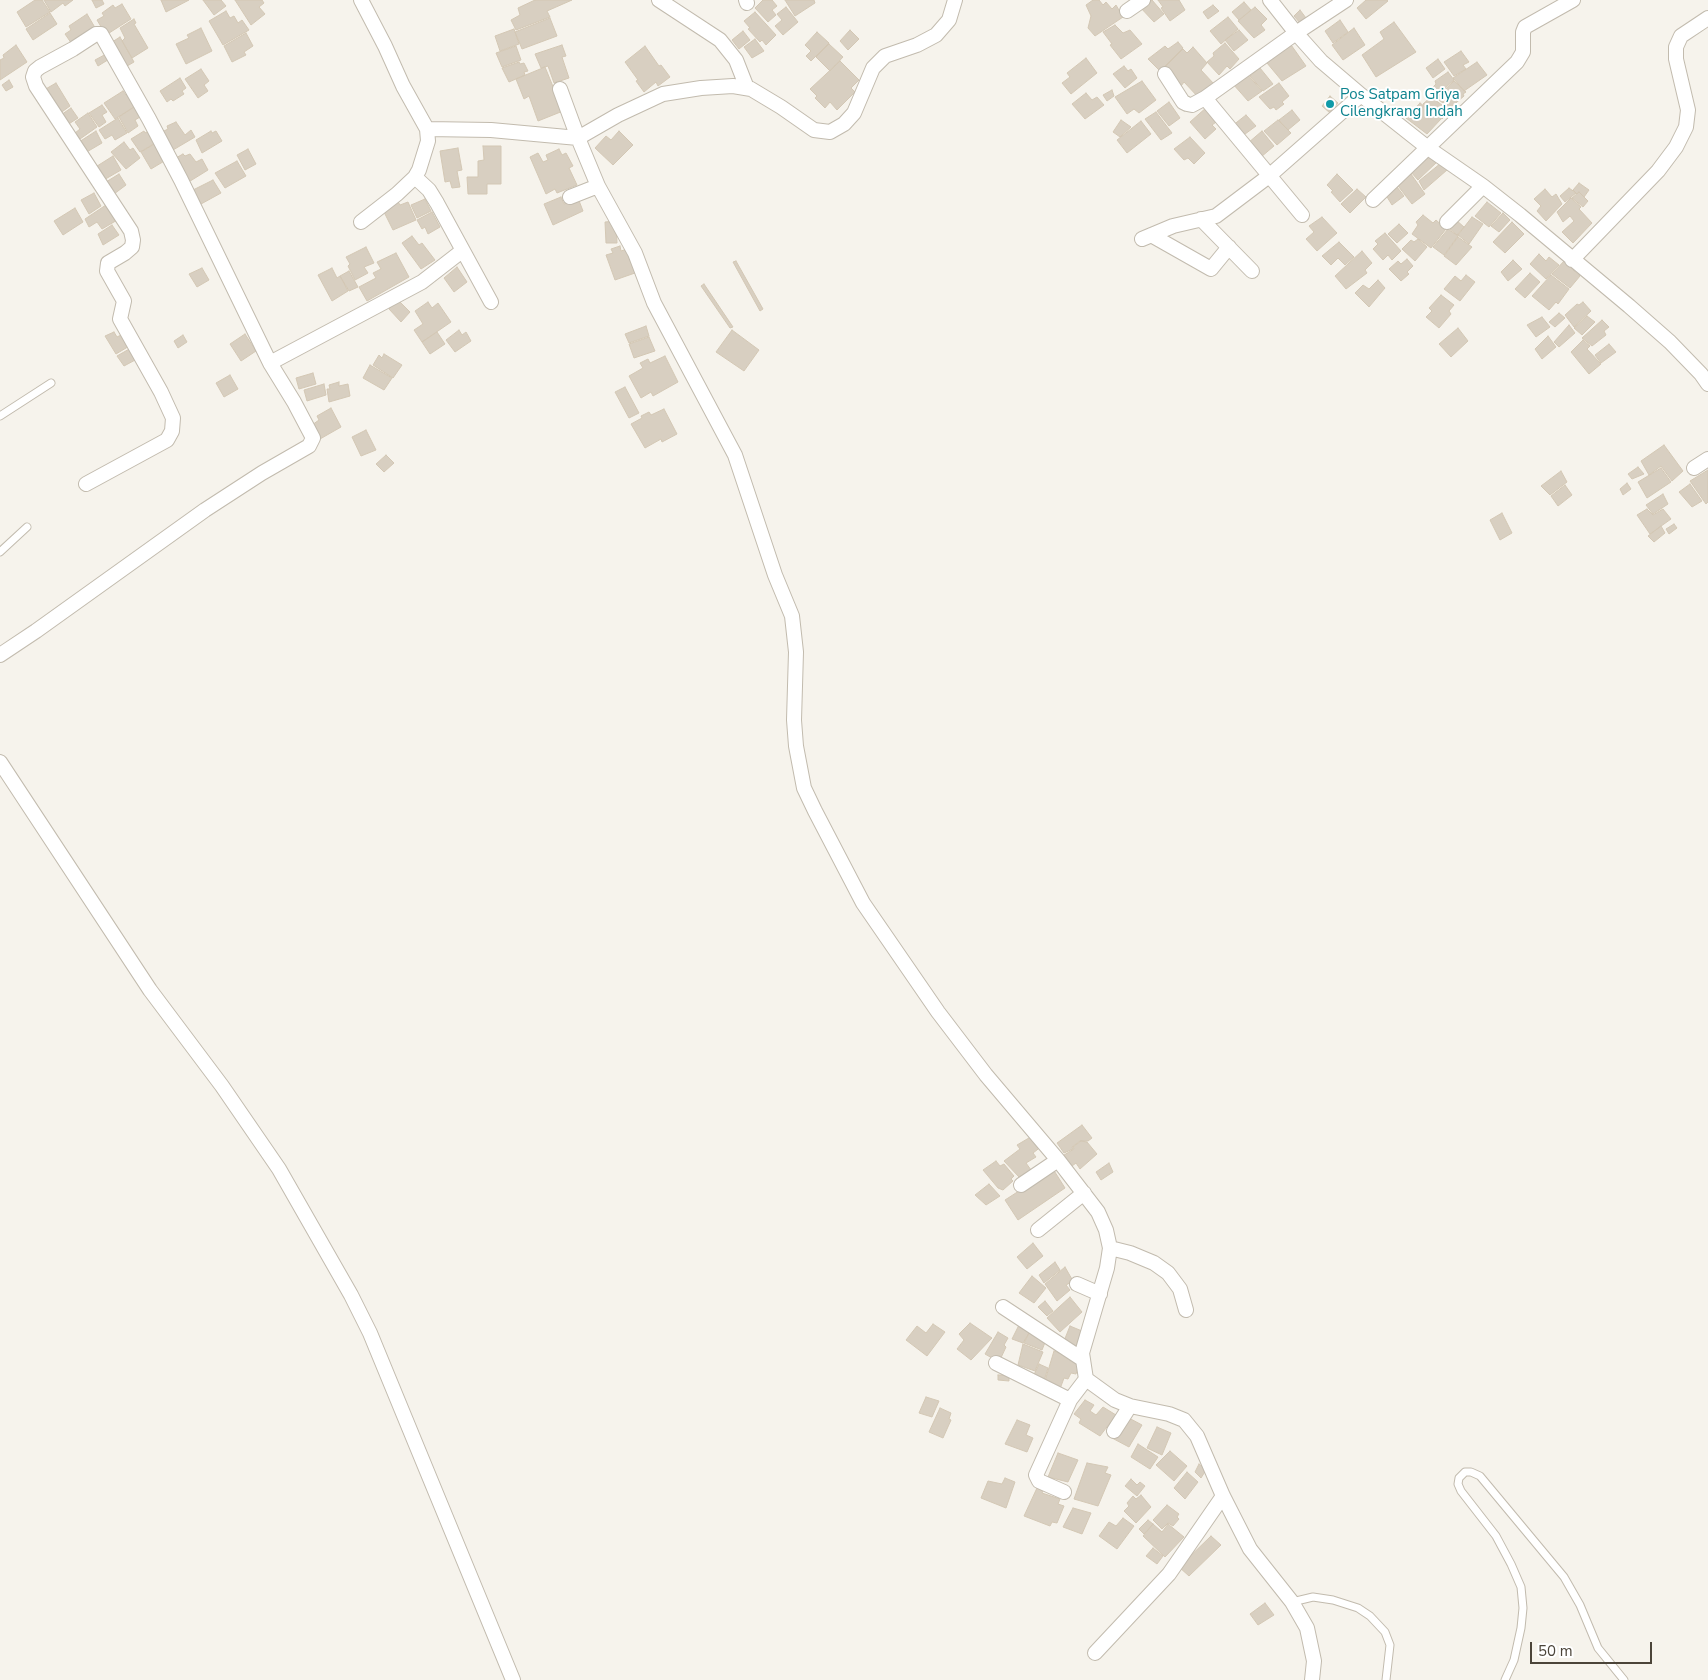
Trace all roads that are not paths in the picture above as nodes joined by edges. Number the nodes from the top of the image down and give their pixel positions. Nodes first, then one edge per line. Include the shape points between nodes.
1 (360, 0) edge
2 (659, 0) edge
3 (955, 0) edge
4 (1143, 0) edge
5 (1270, 0) edge
6 (1346, 0) edge
7 (1574, 0) edge
8 (1127, 11) dead end
9 (1708, 18) edge
10 (1296, 33) junction
11 (1165, 74) dead end
12 (740, 87) junction
13 (560, 89) dead end
14 (1361, 95) junction
15 (1205, 98) junction
16 (427, 129) junction
17 (578, 138) junction
18 (1428, 148) junction
19 (1269, 176) junction
20 (415, 177) junction
21 (598, 186) junction
22 (1483, 186) junction
23 (570, 198) dead end
24 (1373, 200) dead end
25 (1302, 215) dead end
26 (1201, 219) junction
27 (360, 222) dead end
28 (1447, 222) dead end
29 (1229, 247) junction
30 (462, 251) junction
31 (1572, 260) junction
32 (1252, 272) dead end
33 (491, 302) dead end
34 (270, 363) junction
35 (51, 383) dead end
36 (1708, 384) edge
37 (0, 416) edge
38 (1708, 459) edge
39 (1694, 468) dead end
40 (86, 484) dead end
41 (28, 527) dead end
42 (0, 552) edge
43 (0, 655) edge
44 (0, 762) edge
45 (1058, 1160) junction
46 (1021, 1185) dead end
47 (1084, 1193) junction
48 (1038, 1230) dead end
49 (1110, 1248) junction
50 (1076, 1284) dead end
51 (1100, 1294) junction
52 (1003, 1306) dead end
53 (1186, 1310) dead end
54 (1082, 1359) junction
55 (996, 1363) dead end
56 (1086, 1379) junction
57 (1070, 1400) junction
58 (1130, 1406) junction
59 (1114, 1431) dead end
60 (1064, 1492) dead end
61 (1223, 1496) junction
62 (1292, 1602) junction
63 (1095, 1654) dead end
64 (513, 1680) edge
65 (1312, 1680) edge
66 (1386, 1680) edge
67 (1505, 1680) edge
68 (1624, 1680) edge

1 - 16 street
2 - 12 street via 720,40 736,60
3 - 12 street via 949,20 936,35 885,56 873,68 854,112 844,124 830,132 814,130 781,107
4 - 8 street
5 - 10 street
6 - 10 street
7 - 18 street via 1525,27 1521,57
9 - 31 street via 1681,36 1676,47 1688,110 1686,127 1676,147 1658,172
10 - 14 street via 1321,61
10 - 15 street
11 - 15 street via 1183,102 1192,105
12 - 17 street via 701,88 663,94
13 - 17 street
14 - 18 street
14 - 19 street
15 - 19 street
16 - 17 street via 491,130
16 - 20 street via 428,141
17 - 21 street
18 - 22 street
18 - 24 street
19 - 25 street
19 - 26 street via 1216,216
20 - 27 street
20 - 30 street via 429,190
21 - 23 street
21 - 45 street via 635,253 654,303 735,455 792,616 796,652 796,746 804,788 814,811 863,903 938,1012
22 - 28 street
22 - 31 street
26 - 29 street
26 - 29 street via 1147,237 1212,269
29 - 32 street
30 - 33 street
30 - 34 street via 422,282
31 - 36 street via 1670,342
34 - 40 street via 181,180 101,34 40,67 33,77 36,86 131,231 132,247 108,263 108,270 124,301 120,319 173,418 167,440
34 - 43 street via 313,438 309,446 205,510
35 - 37 lane
38 - 39 street
41 - 42 lane
44 - 64 street via 150,990 279,1169 351,1295 370,1333
45 - 46 street
45 - 47 street
47 - 48 street
47 - 49 street via 1098,1212
49 - 51 street
49 - 53 street via 1154,1263 1168,1273 1180,1289
50 - 51 street
51 - 54 street
52 - 54 street
54 - 56 street
55 - 57 street
56 - 57 street
56 - 58 street via 1115,1400
57 - 60 street via 1036,1475 1039,1481
58 - 59 street
58 - 61 street via 1184,1420 1197,1436
61 - 62 street via 1250,1549
61 - 63 street via 1169,1574
62 - 65 street via 1307,1628 1314,1661
62 - 66 lane via 1313,1598 1333,1600 1358,1608 1370,1616 1385,1632 1390,1645
67 - 68 lane via 1514,1660 1521,1628 1521,1588 1496,1536 1461,1491 1459,1478 1465,1472 1480,1476 1564,1577 1598,1648

